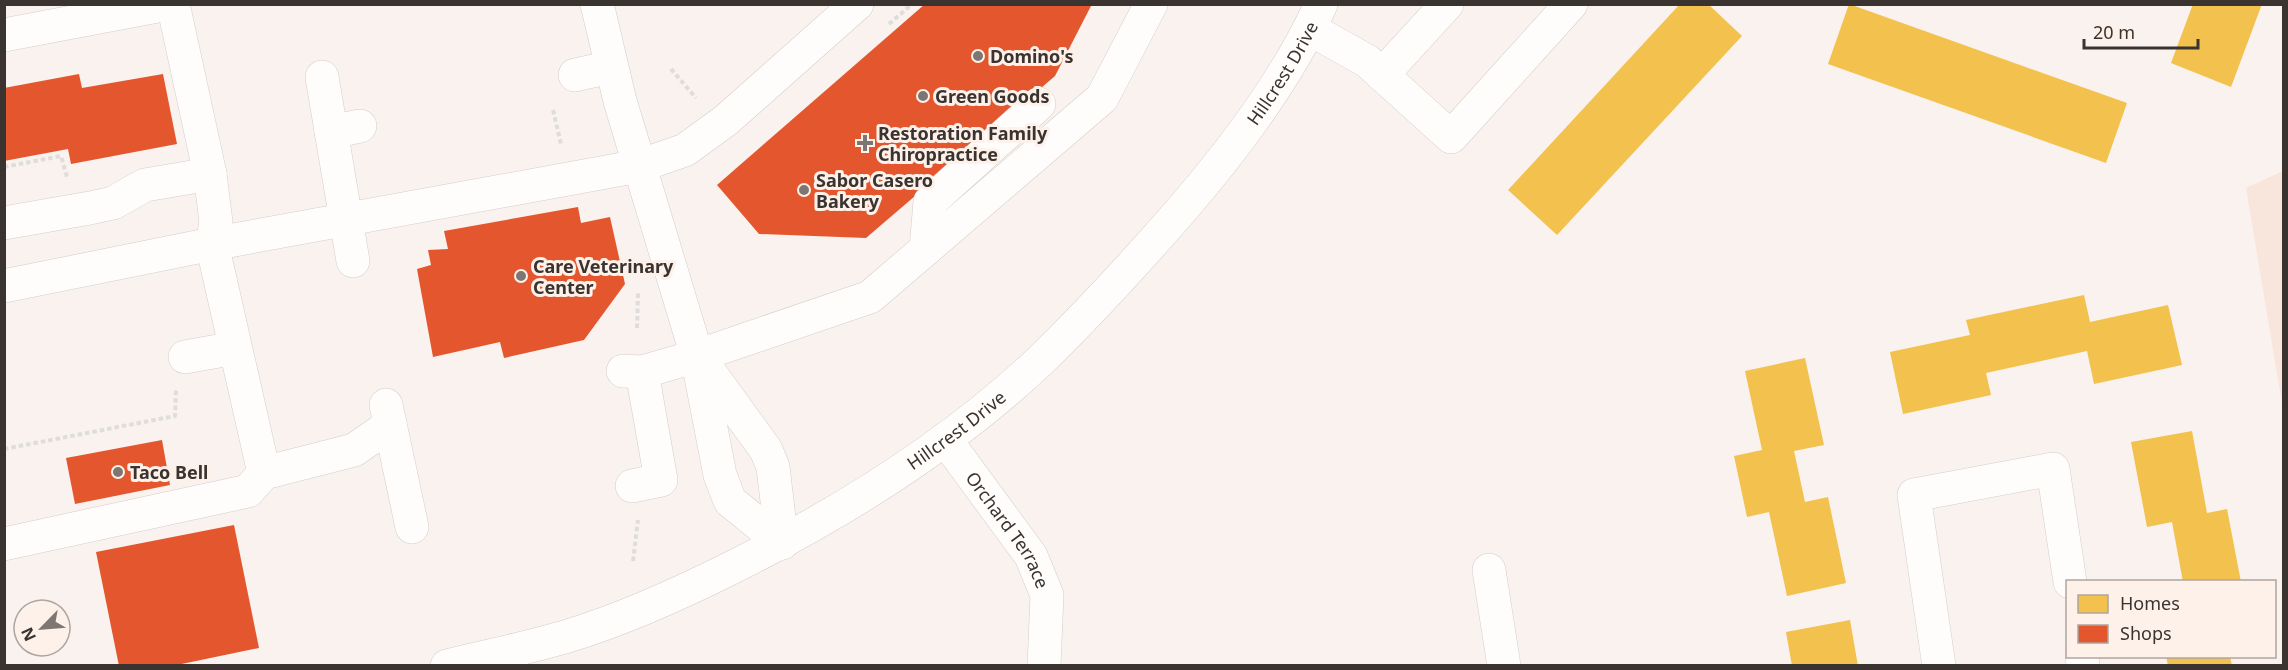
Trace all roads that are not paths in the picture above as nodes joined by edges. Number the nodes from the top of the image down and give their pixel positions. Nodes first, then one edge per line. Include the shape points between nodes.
1 (168, 4) edge
2 (173, 4) edge
3 (597, 4) edge
4 (857, 4) edge
5 (1151, 4) edge
6 (1447, 4) edge
7 (1572, 4) edge
8 (1315, 17) edge
9 (4, 35) edge
10 (611, 67) junction
11 (575, 75) dead end
12 (1382, 75) junction
13 (322, 77) dead end
14 (1039, 104) dead end
15 (639, 166) junction
16 (210, 174) junction
17 (346, 221) junction
18 (4, 223) edge
19 (212, 244) junction
20 (926, 249) junction
21 (353, 261) dead end
22 (4, 286) edge
23 (235, 348) junction
24 (698, 356) junction
25 (180, 370) road end
26 (945, 439) junction
27 (264, 473) junction
28 (635, 500) road end
29 (412, 527) dead end
30 (782, 543) junction
31 (4, 544) edge
32 (1489, 570) dead end
33 (2070, 580) edge
34 (447, 666) edge
35 (1044, 666) edge
36 (1504, 666) edge
37 (1939, 666) edge

1 - 9 street
2 - 16 street
3 - 10 street
4 - 15 street via 725,121 685,150
5 - 20 street via 1102,98
6 - 12 street
7 - 12 street via 1451,136
8 - 12 street
8 - 26 street, Hillcrest Drive via 1268,97 1206,183 1039,361
10 - 11 street
10 - 15 street
13 - 17 street via 346,129
14 - 20 street via 930,202
15 - 17 street
15 - 24 street
16 - 18 street via 146,185 113,203
16 - 19 street via 216,222
17 - 19 street
17 - 21 street
19 - 22 street
19 - 23 street
20 - 24 street via 870,297
23 - 25 street
23 - 27 street
24 - 28 street via 632,371 661,480
24 - 30 street via 766,450 773,467
24 - 30 street via 720,475 730,501
26 - 30 street, Hillcrest Drive
26 - 35 street, Orchard Terrace via 1031,556 1047,595
27 - 29 street via 354,450 388,414
27 - 31 street via 248,491
30 - 34 street, Hillcrest Drive via 681,594 570,635
32 - 36 street
33 - 37 street via 2053,469 1914,495

